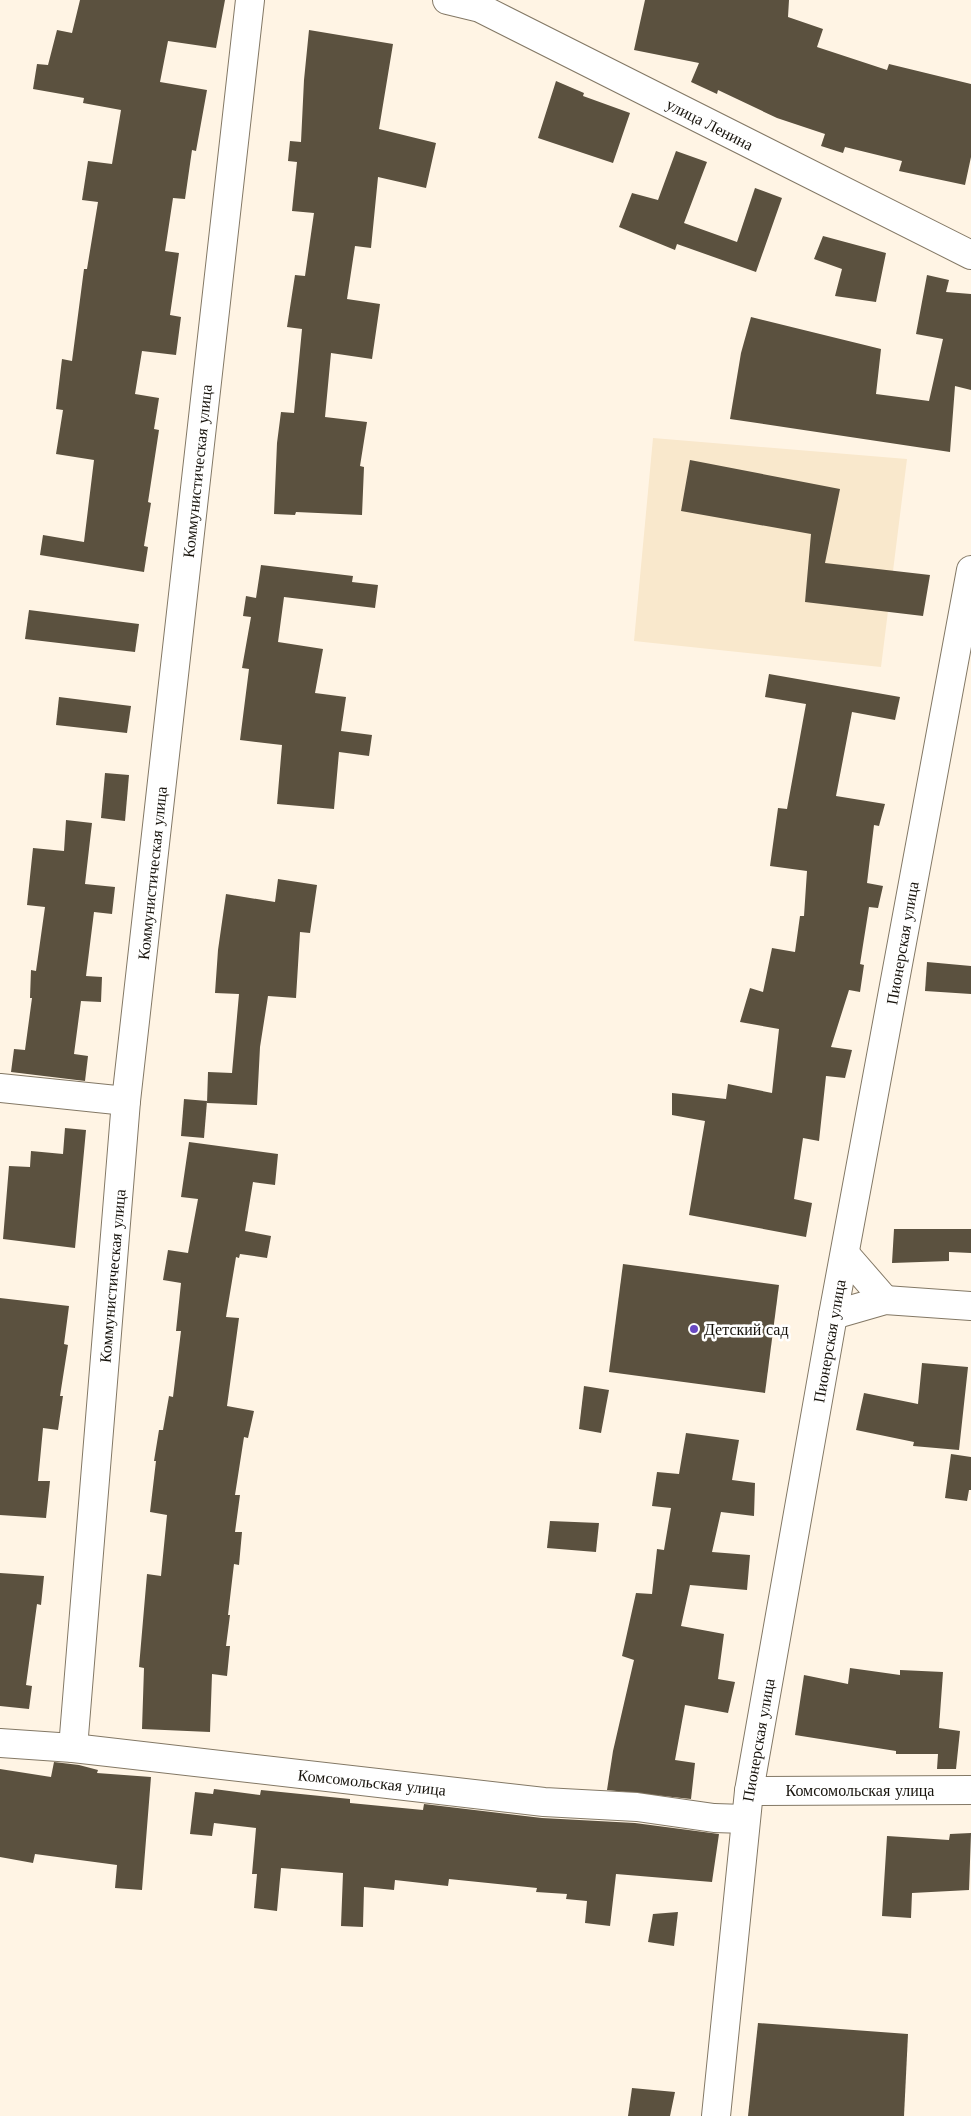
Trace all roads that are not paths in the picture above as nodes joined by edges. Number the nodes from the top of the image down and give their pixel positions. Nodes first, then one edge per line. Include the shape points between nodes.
1 (250, 0) edge
2 (447, 0) edge
3 (971, 255) edge
4 (971, 570) edge
5 (0, 1088) edge
6 (126, 1101) junction
7 (845, 1254) junction
8 (886, 1300) junction
9 (971, 1306) edge
10 (834, 1315) junction
11 (0, 1743) edge
12 (73, 1748) junction
13 (971, 1790) edge
14 (749, 1791) junction
15 (745, 1820) junction
16 (716, 2116) edge

1 - 6 street, Коммунистическая улица
2 - 3 street, улица Ленина via 480,8
4 - 7 street, Пионерская улица
5 - 6 street
6 - 12 street, Коммунистическая улица
7 - 8 street
7 - 10 street, Пионерская улица
8 - 9 street
8 - 10 street
10 - 14 street, Пионерская улица
11 - 12 street, Комсомольская улица
12 - 15 street, Комсомольская улица via 544,1802 637,1807
13 - 14 street, Комсомольская улица
14 - 15 street, Пионерская улица
15 - 16 street, Пионерская улица

